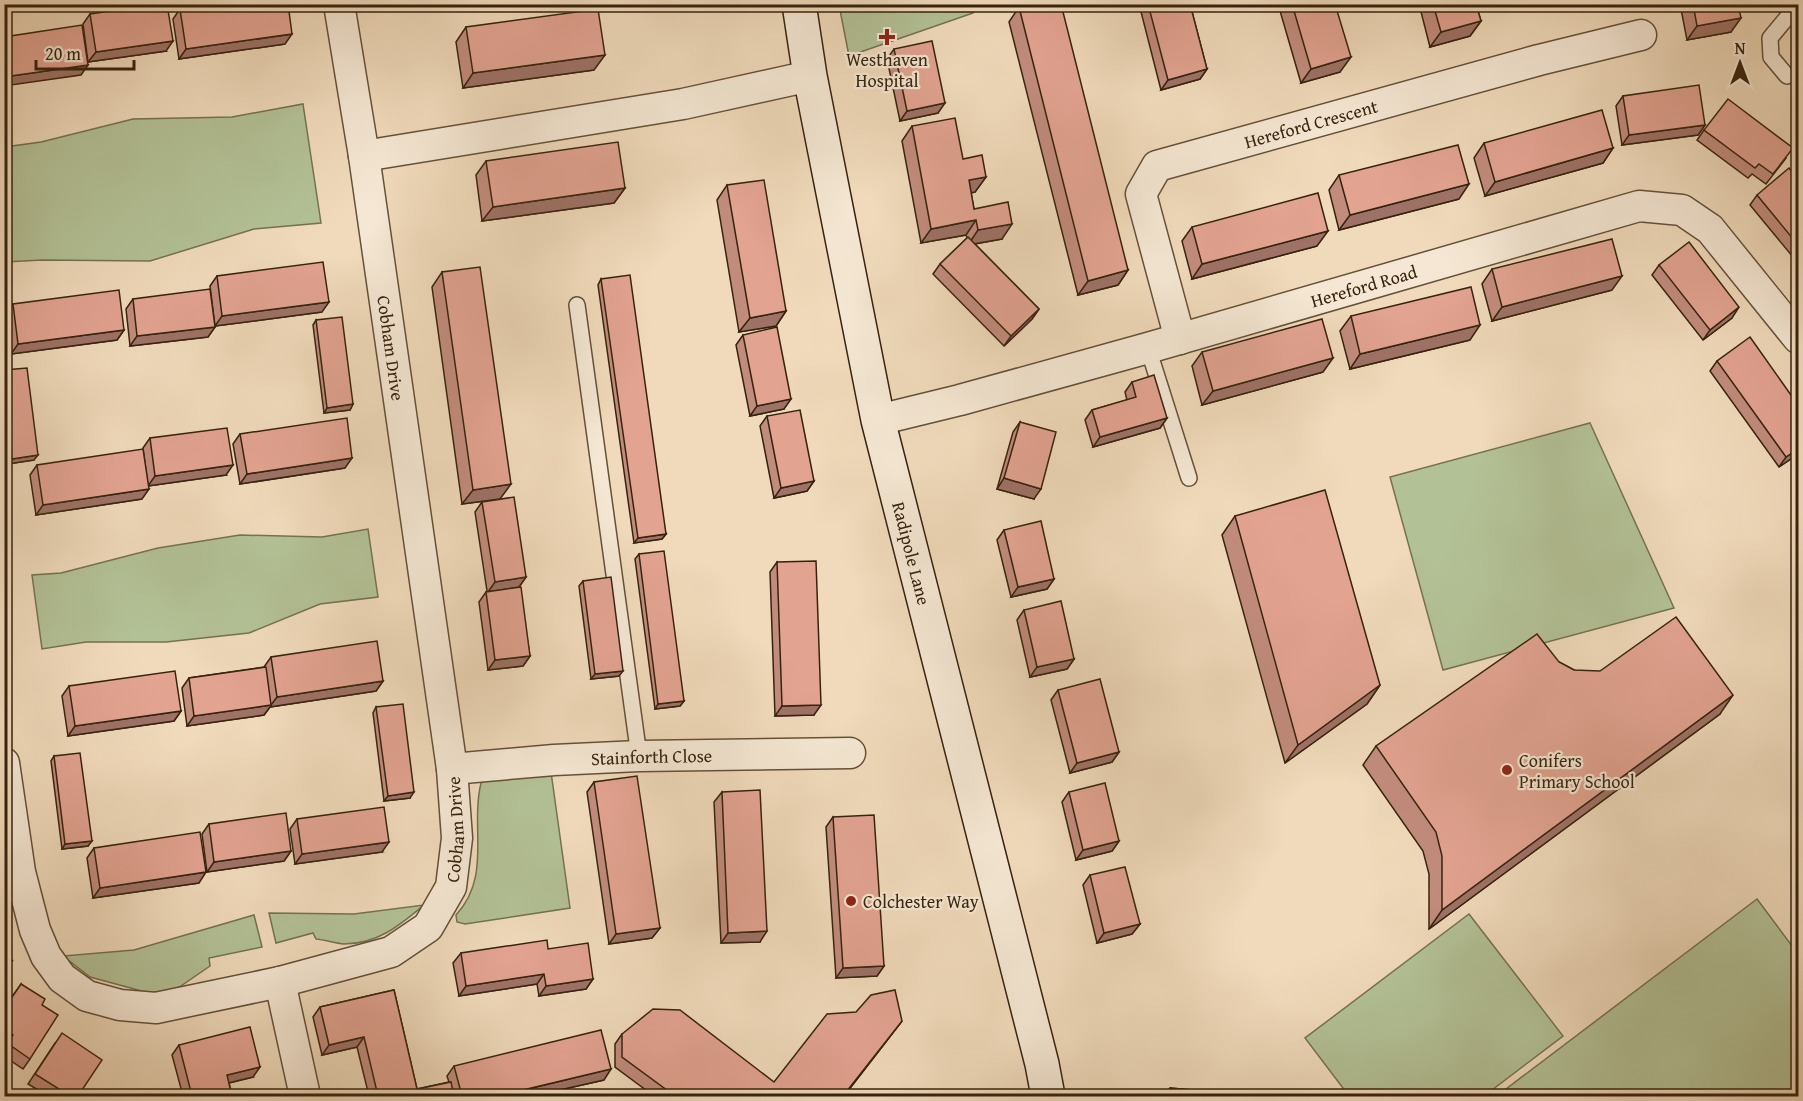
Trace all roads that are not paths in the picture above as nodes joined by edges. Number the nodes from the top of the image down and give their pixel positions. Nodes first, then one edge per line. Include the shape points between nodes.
1 (339, 4) edge
2 (799, 4) edge
3 (1795, 6) edge
4 (1641, 34) dead end
5 (810, 76) junction
6 (1787, 76) dead end
7 (364, 156) junction
8 (578, 305) dead end
9 (1798, 338) edge
10 (1180, 339) junction
11 (1148, 348) junction
12 (878, 420) junction
13 (1189, 478) dead end
14 (850, 753) dead end
15 (639, 756) junction
16 (4, 763) edge
17 (452, 769) junction
18 (280, 982) junction
19 (305, 1096) edge
20 (1048, 1096) edge

1 - 7 street, Cobham Drive
2 - 5 main road, Radipole Lane
3 - 6 lane via 1770,38 1771,57
4 - 10 street, Hereford Crescent via 1157,166 1141,194
5 - 7 street via 672,106
5 - 12 main road, Radipole Lane
7 - 17 street, Cobham Drive
8 - 15 lane
9 - 10 street, Hereford Road via 1710,229 1682,210 1639,206
10 - 11 street, Hereford Road
11 - 12 street, Hereford Road
11 - 13 lane
12 - 20 main road, Radipole Lane
14 - 15 street, Stainforth Close
15 - 17 street, Stainforth Close
16 - 18 street, Cobham Drive via 20,872 35,930 46,956 62,978 87,996 120,1005 156,1008
17 - 18 street, Cobham Drive via 457,838 451,887 428,927 391,952
18 - 19 street

